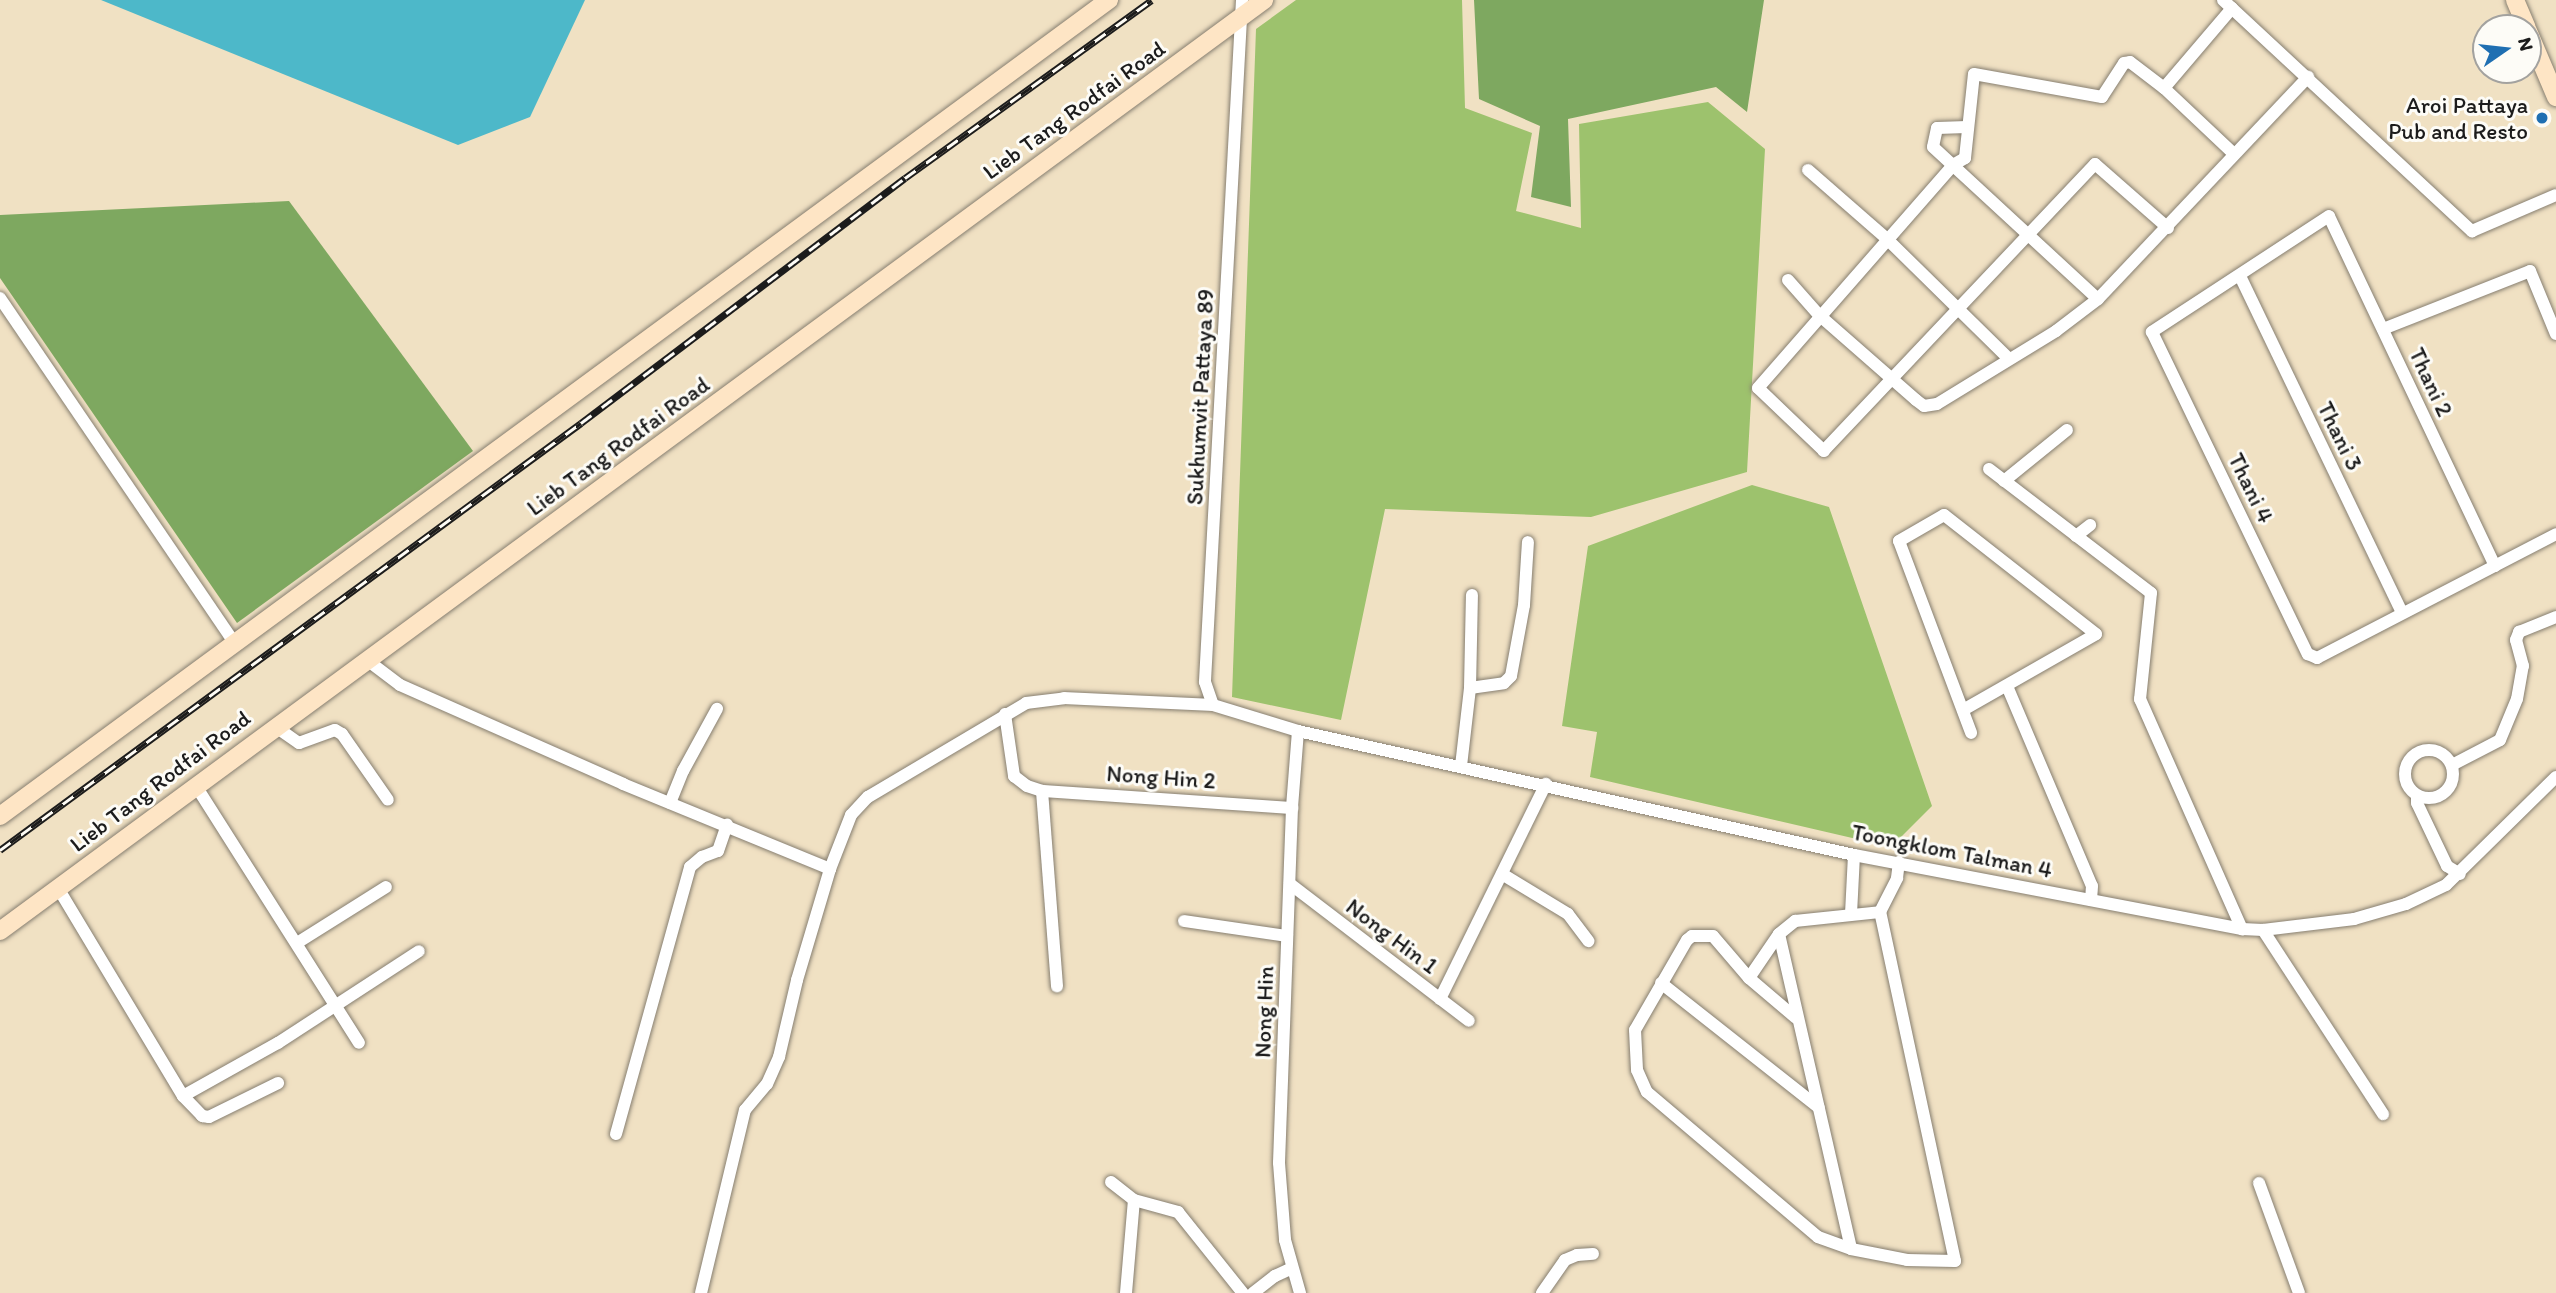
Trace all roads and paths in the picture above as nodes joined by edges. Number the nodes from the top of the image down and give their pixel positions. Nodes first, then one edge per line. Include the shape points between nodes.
1 (1109, 0) edge
2 (1264, 0) edge
3 (2227, 4) edge
4 (1242, 8) edge
5 (2542, 64) edge
6 (2308, 77) junction
7 (2164, 88) junction
8 (2556, 97) edge
9 (1967, 127) junction
10 (2234, 154) junction
11 (1954, 165) junction
12 (1808, 170) dead end
13 (2556, 195) edge
14 (2168, 228) junction
15 (2028, 233) junction
16 (1887, 239) junction
17 (2240, 276) junction
18 (1788, 280) dead end
19 (0, 298) edge
20 (2098, 299) junction
21 (1958, 306) junction
22 (1819, 315) junction
23 (2383, 329) junction
24 (2556, 334) edge
25 (2009, 359) junction
26 (1892, 380) junction
27 (2067, 430) dead end
28 (1989, 470) dead end
29 (2004, 481) junction
30 (2090, 525) dead end
31 (2556, 534) edge
32 (2076, 536) junction
33 (1528, 542) dead end
34 (2495, 566) junction
35 (1472, 595) dead end
36 (2402, 613) junction
37 (2556, 617) edge
38 (235, 645) junction
39 (367, 660) junction
40 (2007, 687) junction
41 (1471, 688) junction
42 (1213, 705) junction
43 (717, 709) dead end
44 (1963, 710) junction
45 (1005, 714) junction
46 (276, 727) junction
47 (1298, 731) junction
48 (1971, 733) dead end
49 (2452, 765) junction
50 (1461, 766) junction
51 (2556, 776) edge
52 (1546, 784) junction
53 (196, 786) junction
54 (1042, 790) junction
55 (2417, 796) junction
56 (388, 800) dead end
57 (670, 803) junction
58 (1292, 807) junction
59 (0, 816) edge
60 (727, 825) junction
61 (1854, 855) junction
62 (1899, 862) junction
63 (830, 869) junction
64 (1502, 874) junction
65 (2460, 874) junction
66 (1290, 884) junction
67 (386, 887) dead end
68 (58, 888) junction
69 (2091, 900) junction
70 (1880, 912) junction
71 (1851, 914) junction
72 (1184, 921) dead end
73 (2242, 929) junction
74 (2263, 930) junction
75 (0, 931) edge
76 (1779, 934) junction
77 (1287, 936) junction
78 (1588, 941) dead end
79 (297, 943) junction
80 (419, 951) dead end
81 (1749, 978) junction
82 (1661, 983) junction
83 (1057, 986) dead end
84 (1440, 999) junction
85 (337, 1007) junction
86 (1796, 1018) junction
87 (1469, 1021) dead end
88 (359, 1043) dead end
89 (278, 1083) dead end
90 (183, 1096) junction
91 (1819, 1108) junction
92 (2383, 1114) dead end
93 (616, 1134) dead end
94 (1111, 1182) dead end
95 (2259, 1182) dead end
96 (1134, 1200) junction
97 (1851, 1249) junction
98 (1593, 1254) dead end
99 (1292, 1268) junction
100 (701, 1293) edge
101 (1126, 1293) edge
102 (1242, 1293) edge
103 (1253, 1293) edge
104 (1300, 1293) edge
105 (1542, 1293) edge
106 (2299, 1293) edge

1 - 38 street
2 - 4 street, Lieb Tang Rodfai Road
3 - 6 street
3 - 7 street
4 - 39 street, Lieb Tang Rodfai Road
4 - 42 street, Sukhumvit Pattaya 89 via 1205,682
5 - 8 street
6 - 10 street
6 - 13 street via 2472,231
7 - 9 street via 2130,62 2124,63 2102,97 1974,74
7 - 10 street
9 - 11 street via 1965,158
9 - 11 street via 1937,128 1933,147
10 - 14 street
11 - 15 street
11 - 16 street
12 - 16 street
14 - 15 street via 2095,164
14 - 20 street
15 - 20 street
15 - 21 street
16 - 21 street
16 - 22 street
17 - 23 street, Thani 2 via 2329,216
17 - 36 street, Thani 3
17 - 36 street, Thani 4 via 2152,332 2308,654 2317,658
18 - 22 street
19 - 38 street
20 - 25 street
21 - 25 street
21 - 26 street
22 - 26 street
22 - 26 street via 1758,388 1824,451
23 - 24 street via 2530,271
23 - 34 street, Thani 2
25 - 26 street via 1930,406
27 - 29 street
28 - 29 street
29 - 32 street
30 - 32 street
31 - 34 street
32 - 73 street via 2151,593 2140,699
33 - 41 street via 1524,606 1511,676 1504,683
34 - 36 street
35 - 41 street
37 - 49 street via 2519,632 2516,640 2523,666 2517,699 2500,740
38 - 59 street
39 - 46 street, Lieb Tang Rodfai Road
39 - 57 street via 400,685
40 - 44 street
40 - 44 street via 2096,634 1944,515 1899,541
40 - 69 street via 2092,886
41 - 50 street
42 - 45 street via 1064,698 1026,703
42 - 47 street
43 - 57 street
44 - 48 street
45 - 54 street, Nong Hin 2 via 1014,776
45 - 63 street via 868,797 851,815
46 - 53 street, Lieb Tang Rodfai Road
46 - 56 street via 299,743 335,730 342,734
47 - 50 street, Toongklom Talman 4
47 - 58 street, Nong Hin
49 - 55 street via 2452,784 2446,792 2427,799
49 - 55 street via 2438,751 2429,749 2412,756 2406,782
50 - 52 street, Toongklom Talman 4
51 - 65 street, Toongklom Talman 4
52 - 61 street, Toongklom Talman 4
52 - 64 street
53 - 68 street, Lieb Tang Rodfai Road
53 - 79 street
54 - 58 street, Nong Hin 2
54 - 83 street
55 - 65 street via 2447,866
57 - 60 street
58 - 66 street, Nong Hin
60 - 63 street
60 - 93 street via 718,851 690,867
61 - 62 street, Toongklom Talman 4
61 - 71 street
62 - 69 street, Toongklom Talman 4
62 - 70 street via 1897,878
63 - 100 street via 779,1058 767,1084 745,1110
64 - 78 street via 1568,914
64 - 84 street
65 - 74 street, Toongklom Talman 4 via 2427,895 2367,915
66 - 77 street, Nong Hin
66 - 84 street, Nong Hin 1
67 - 79 street
68 - 75 street, Lieb Tang Rodfai Road
68 - 90 street
69 - 73 street, Toongklom Talman 4
70 - 71 street
70 - 97 street via 1955,1261 1907,1260
71 - 76 street via 1795,921
72 - 77 street
73 - 74 street, Toongklom Talman 4
74 - 92 street
76 - 81 street
76 - 86 street
77 - 99 street, Nong Hin via 1279,1163 1285,1240
79 - 85 street
80 - 85 street
81 - 82 street via 1713,936 1692,936
81 - 86 street
82 - 91 street
82 - 97 street via 1635,1030 1637,1070 1647,1092 1818,1237
84 - 87 street, Nong Hin 1
85 - 88 street
85 - 90 street
86 - 91 street
89 - 90 street via 209,1117 202,1116
91 - 97 street
94 - 96 street
95 - 106 street
96 - 101 street
96 - 102 street via 1185,1218
98 - 105 street via 1565,1261
99 - 103 street
99 - 104 street, Nong Hin

